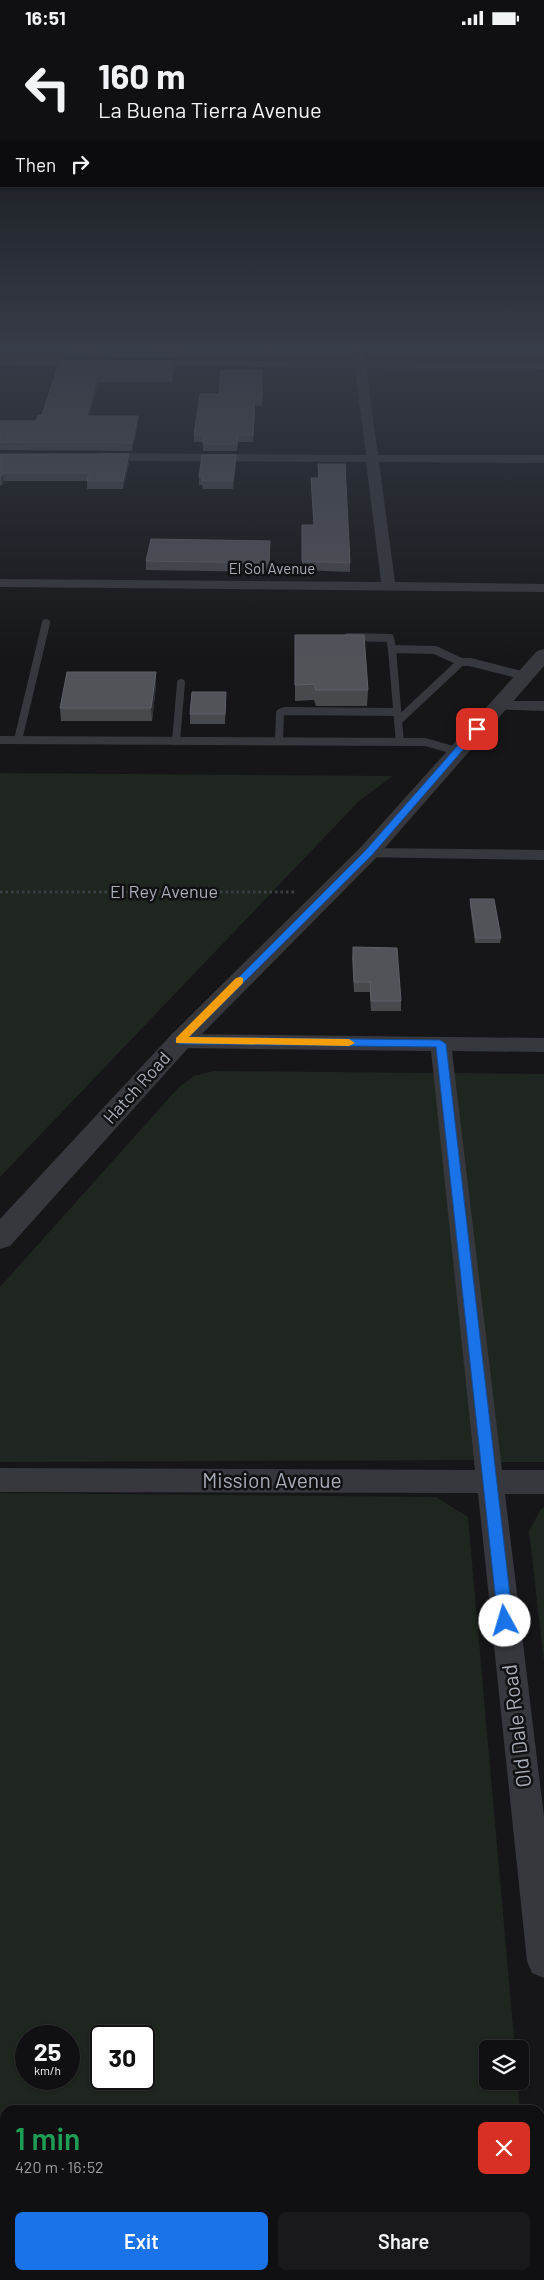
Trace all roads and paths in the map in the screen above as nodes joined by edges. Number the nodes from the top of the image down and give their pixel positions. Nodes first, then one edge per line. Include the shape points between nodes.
1 (373, 452) edge
2 (89, 457) edge
3 (374, 458) junction
4 (544, 459) edge
5 (0, 583) edge
6 (388, 585) junction
7 (544, 588) edge
8 (46, 623) dead end
9 (342, 637) edge
10 (392, 649) junction
11 (544, 655) edge
12 (462, 663) junction
13 (525, 676) junction
14 (181, 683) dead end
15 (497, 706) junction
16 (544, 706) edge
17 (397, 712) junction
18 (398, 721) junction
19 (0, 740) edge
20 (18, 740) junction
21 (176, 741) junction
22 (279, 741) junction
23 (400, 742) junction
24 (457, 751) junction
25 (368, 853) junction
26 (544, 855) edge
27 (0, 892) edge
28 (328, 892) junction
29 (180, 1041) junction
30 (440, 1044) junction
31 (544, 1045) edge
32 (0, 1238) edge
33 (0, 1480) edge
34 (489, 1482) junction
35 (544, 1482) edge
36 (543, 1946) edge

1 - 3 street
2 - 3 street
3 - 4 street
3 - 6 street
5 - 6 street, El Sol Avenue
6 - 7 street, El Sol Avenue
8 - 20 lane
9 - 10 lane via 390,638
10 - 12 lane via 435,650
10 - 17 lane
11 - 13 street, Hatch Road
12 - 13 lane via 470,662
12 - 18 lane
13 - 15 street, Hatch Road
14 - 21 lane
15 - 16 street
15 - 24 street, Hatch Road
17 - 18 lane
17 - 22 lane via 285,711 280,713
18 - 23 lane
19 - 20 lane
20 - 21 lane
21 - 22 lane
22 - 23 lane
23 - 24 lane via 425,742
24 - 25 street, Hatch Road
25 - 26 street
25 - 28 street, Hatch Road
27 - 28 path, El Rey Avenue
28 - 29 street, Hatch Road
29 - 30 street
29 - 32 street, Hatch Road
30 - 31 street
30 - 34 street, Old Dale Road
33 - 34 street, Mission Avenue
34 - 35 street, Mission Avenue
34 - 36 street, Old Dale Road

